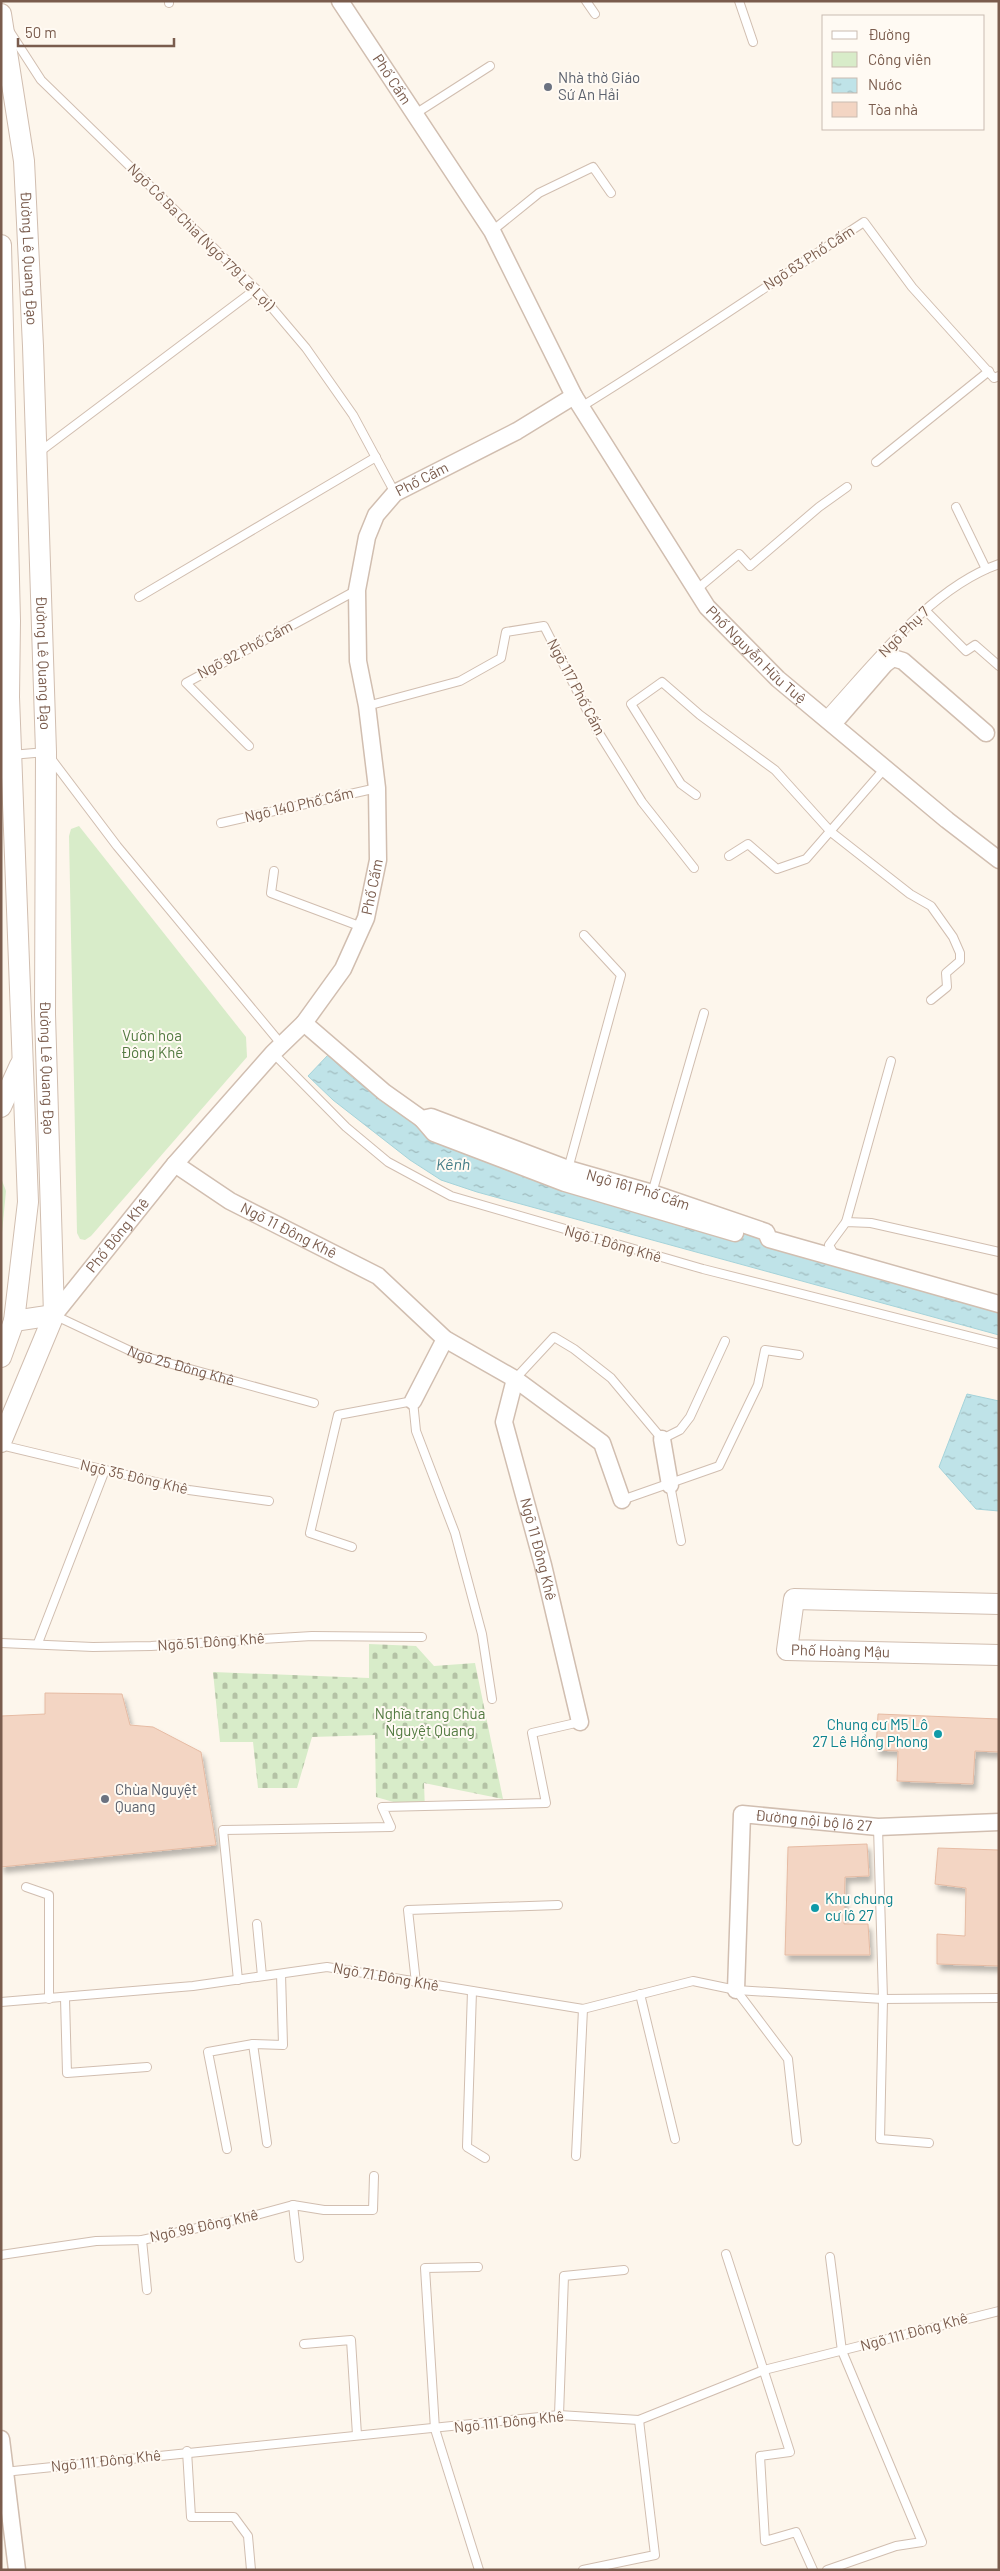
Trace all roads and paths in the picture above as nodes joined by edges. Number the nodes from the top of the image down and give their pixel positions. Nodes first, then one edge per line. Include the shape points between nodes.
1 (340, 1) edge
2 (586, 1) edge
3 (739, 1) edge
4 (595, 14) dead end
5 (2, 18) edge
6 (752, 42) dead end
7 (490, 66) dead end
8 (415, 114) junction
9 (611, 193) dead end
10 (492, 231) junction
11 (1, 245) edge
12 (256, 289) junction
13 (989, 371) junction
14 (999, 376) edge
15 (577, 401) junction
16 (3, 422) edge
17 (36, 454) junction
18 (376, 456) junction
19 (876, 462) dead end
20 (847, 487) dead end
21 (395, 493) junction
22 (956, 507) dead end
23 (999, 564) edge
24 (986, 569) junction
25 (357, 590) junction
26 (696, 590) junction
27 (140, 597) dead end
28 (924, 609) junction
29 (6, 620) edge
30 (999, 666) edge
31 (367, 706) junction
32 (828, 721) junction
33 (986, 733) dead end
34 (249, 746) dead end
35 (46, 752) junction
36 (11, 755) junction
37 (886, 767) junction
38 (377, 788) junction
39 (696, 795) dead end
40 (221, 823) dead end
41 (831, 832) junction
42 (729, 856) dead end
43 (998, 857) edge
44 (694, 868) dead end
45 (274, 871) dead end
46 (362, 927) junction
47 (584, 936) dead end
48 (931, 1000) dead end
49 (704, 1013) dead end
50 (45, 1014) junction
51 (304, 1023) junction
52 (278, 1049) junction
53 (22, 1060) junction
54 (891, 1061) dead end
55 (1, 1107) edge
56 (175, 1164) junction
57 (567, 1176) junction
58 (652, 1193) junction
59 (690, 1213) junction
60 (846, 1222) junction
61 (999, 1252) edge
62 (834, 1256) junction
63 (999, 1304) edge
64 (54, 1315) junction
65 (14, 1321) junction
66 (446, 1339) junction
67 (725, 1341) dead end
68 (999, 1344) edge
69 (799, 1355) dead end
70 (1, 1357) edge
71 (515, 1379) junction
72 (413, 1401) junction
73 (314, 1402) dead end
74 (662, 1439) junction
75 (1, 1444) edge
76 (105, 1470) junction
77 (670, 1484) junction
78 (622, 1500) joint
79 (269, 1501) dead end
80 (681, 1541) dead end
81 (352, 1547) dead end
82 (999, 1604) edge
83 (422, 1637) dead end
84 (1, 1643) edge
85 (38, 1643) junction
86 (999, 1655) edge
87 (492, 1699) dead end
88 (580, 1722) joint
89 (999, 1822) edge
90 (878, 1827) junction
91 (26, 1887) dead end
92 (558, 1905) dead end
93 (257, 1924) dead end
94 (281, 1974) junction
95 (262, 1976) junction
96 (238, 1980) junction
97 (416, 1982) junction
98 (736, 1990) junction
99 (472, 1992) junction
100 (640, 1994) junction
101 (65, 1998) junction
102 (883, 1998) junction
103 (999, 1998) edge
104 (49, 1999) junction
105 (1, 2002) edge
106 (583, 2009) junction
107 (253, 2044) junction
108 (147, 2067) dead end
109 (675, 2139) dead end
110 (797, 2141) dead end
111 (929, 2143) dead end
112 (267, 2144) dead end
113 (227, 2149) dead end
114 (576, 2156) dead end
115 (485, 2158) dead end
116 (374, 2176) dead end
117 (293, 2205) junction
118 (142, 2240) junction
119 (726, 2254) dead end
120 (1, 2255) edge
121 (830, 2257) dead end
122 (299, 2258) dead end
123 (478, 2267) dead end
124 (624, 2270) dead end
125 (147, 2290) dead end
126 (999, 2311) edge
127 (304, 2344) dead end
128 (842, 2351) junction
129 (764, 2370) junction
130 (559, 2415) junction
131 (639, 2420) junction
132 (435, 2429) junction
133 (357, 2435) junction
134 (187, 2451) junction
135 (2, 2456) edge
136 (6, 2524) edge
137 (17, 2570) edge
138 (250, 2570) edge
139 (479, 2570) edge
140 (583, 2570) edge
141 (813, 2570) edge
142 (827, 2570) edge

1 - 8 street, Phố Cấm
2 - 4 lane
3 - 6 lane
5 - 12 lane, Ngõ Cô Ba Chìa (Ngõ 179 Lê Lợi) via 41,80
5 - 17 street, Đường Lê Quang Đạo via 24,161
7 - 8 lane
8 - 10 street, Phố Cấm
9 - 10 lane via 593,167 539,193
10 - 15 street, Phố Cấm
11 - 16 street, Đường Lê Quang Đạo
12 - 17 lane
12 - 18 lane, Ngõ Cô Ba Chìa (Ngõ 179 Lê Lợi) via 306,348 353,415
13 - 14 lane, Ngõ 63 Phố Cấm via 994,378
13 - 15 lane, Ngõ 63 Phố Cấm via 912,287 864,222 669,353
13 - 19 lane
15 - 21 street, Phố Cấm
15 - 26 street, Phố Nguyễn Hữu Tuệ
16 - 29 street, Đường Lê Quang Đạo
17 - 35 street, Đường Lê Quang Đạo
18 - 21 lane, Ngõ Cô Ba Chìa (Ngõ 179 Lê Lợi)
18 - 27 lane
20 - 26 lane via 750,566 739,554
21 - 25 street, Phố Cấm via 376,515 367,537
22 - 24 lane
23 - 24 lane, Ngõ Phụ 7
24 - 28 lane, Ngõ Phụ 7
25 - 31 street, Phố Cấm via 358,660
25 - 34 lane, Ngõ 92 Phố Cấm via 186,682
26 - 32 street, Phố Nguyễn Hữu Tuệ via 707,607 778,679
28 - 30 lane via 966,651 975,645
28 - 32 lane, Ngõ Phụ 7
29 - 36 street, Đường Lê Quang Đạo
31 - 38 street, Phố Cấm
31 - 44 lane, Ngõ 117 Phố Cấm via 460,681 501,658 506,632 544,626 597,730 642,802
32 - 33 street via 893,658 903,661
32 - 37 street, Phố Nguyễn Hữu Tuệ
35 - 36 lane
35 - 50 street, Đường Lê Quang Đạo
35 - 52 lane, Ngõ 1 Đông Khê
36 - 53 street, Đường Lê Quang Đạo
37 - 41 lane
37 - 43 street, Phố Nguyễn Hữu Tuệ via 947,820
38 - 40 lane, Ngõ 140 Phố Cấm
38 - 46 street, Phố Cấm via 378,860
39 - 41 lane via 681,784 631,704 662,682 775,770
41 - 42 lane via 806,859 777,869 748,844
41 - 48 lane via 910,894 931,906 953,938 960,961 946,973 947,987
45 - 46 lane via 271,893
46 - 51 street, Phố Cấm via 343,969
47 - 57 lane via 621,975
49 - 58 lane
50 - 53 street
50 - 64 street, Đường Lê Quang Đạo
51 - 52 street, Phố Cấm
51 - 57 street via 384,1092 422,1119 434,1133
52 - 56 street, Phố Đông Khê
52 - 68 lane, Ngõ 1 Đông Khê via 346,1127 388,1162 451,1196 703,1269
53 - 55 street
53 - 65 street, Đường Lê Quang Đạo via 28,1202
54 - 60 lane
56 - 64 street, Phố Đông Khê
56 - 66 street, Ngõ 11 Đông Khê via 230,1201 378,1276
57 - 58 street, Ngõ 161 Phố Cấm
57 - 59 street
58 - 59 street, Ngõ 161 Phố Cấm
59 - 62 street via 763,1241 769,1238
60 - 61 lane via 871,1223
60 - 62 lane via 829,1245
62 - 63 street
64 - 65 street
64 - 73 lane, Ngõ 25 Đông Khê via 139,1356
64 - 75 street, Phố Đông Khê
65 - 70 street, Đường Lê Quang Đạo
66 - 71 street, Ngõ 11 Đông Khê
66 - 72 street
67 - 74 lane via 690,1417 680,1430
69 - 77 lane via 765,1350 758,1385 719,1466
71 - 74 lane via 554,1338 611,1378
71 - 78 street, Ngõ 11 Đông Khê via 602,1443
71 - 88 street, Ngõ 11 Đông Khê via 504,1422 544,1564
72 - 81 lane via 338,1415 310,1533
72 - 87 lane via 416,1431 456,1533 482,1634
74 - 77 street
75 - 76 lane, Ngõ 35 Đông Khê
76 - 79 lane, Ngõ 35 Đông Khê via 189,1490
76 - 85 lane
77 - 78 lane
77 - 80 lane
82 - 86 street, Phố Hoàng Mậu via 794,1599 787,1650
83 - 85 lane, Ngõ 51 Đông Khê via 312,1636 92,1647
84 - 85 lane, Ngõ 51 Đông Khê
88 - 96 lane via 532,1733 546,1803 382,1807 391,1827 223,1830
89 - 90 street, Đường nội bộ lô 27
90 - 98 street, Đường nội bộ lô 27 via 742,1814
90 - 102 lane
91 - 104 lane via 48,1895
92 - 97 lane via 408,1910
93 - 95 lane
94 - 95 lane, Ngõ 71 Đông Khê
94 - 97 lane, Ngõ 71 Đông Khê via 327,1967
94 - 107 lane via 283,2045
95 - 96 lane, Ngõ 71 Đông Khê
96 - 101 lane, Ngõ 71 Đông Khê
97 - 99 lane, Ngõ 71 Đông Khê
98 - 100 lane, Ngõ 71 Đông Khê via 693,1981
98 - 102 lane, Ngõ 71 Đông Khê
98 - 110 lane via 788,2059
99 - 106 lane, Ngõ 71 Đông Khê
99 - 115 lane via 467,2146
100 - 106 lane, Ngõ 71 Đông Khê
100 - 109 lane
101 - 104 lane, Ngõ 71 Đông Khê
101 - 108 lane via 67,2073
102 - 103 lane, Ngõ 71 Đông Khê
102 - 111 lane via 880,2139
104 - 105 lane, Ngõ 71 Đông Khê
106 - 114 lane
107 - 112 lane
107 - 113 lane via 208,2052
116 - 117 lane, Ngõ 99 Đông Khê via 373,2210 324,2210
117 - 118 lane, Ngõ 99 Đông Khê
117 - 122 lane
118 - 120 lane, Ngõ 99 Đông Khê via 96,2241
118 - 125 lane
119 - 129 lane
121 - 128 lane
123 - 132 lane via 425,2268
124 - 130 lane via 564,2276
126 - 128 lane, Ngõ 111 Đông Khê
127 - 133 lane via 351,2340
128 - 129 lane, Ngõ 111 Đông Khê
128 - 142 lane via 922,2542 896,2546
129 - 131 lane, Ngõ 111 Đông Khê
129 - 141 lane via 790,2452 760,2456 765,2541 796,2532
130 - 131 lane, Ngõ 111 Đông Khê
130 - 132 lane, Ngõ 111 Đông Khê
131 - 140 lane via 655,2555
132 - 133 lane, Ngõ 111 Đông Khê
132 - 139 lane
133 - 134 lane, Ngõ 111 Đông Khê
134 - 135 lane, Ngõ 111 Đông Khê
134 - 138 lane via 191,2518 234,2517 248,2536
135 - 136 street
136 - 137 street

